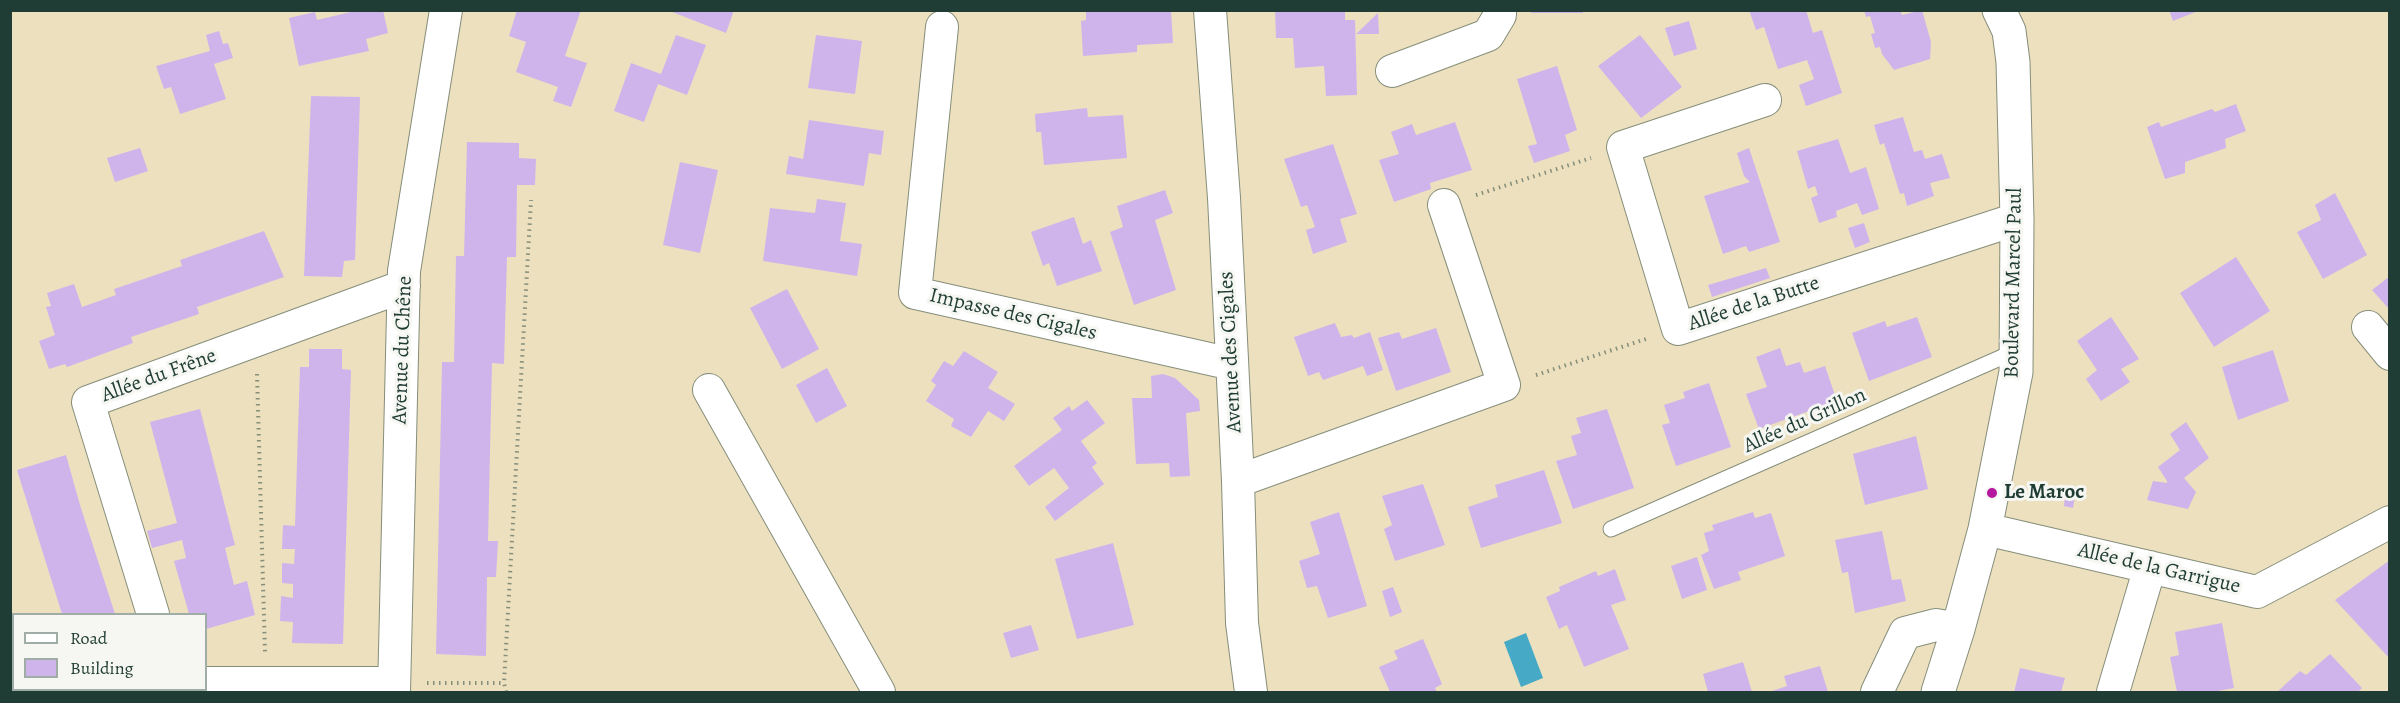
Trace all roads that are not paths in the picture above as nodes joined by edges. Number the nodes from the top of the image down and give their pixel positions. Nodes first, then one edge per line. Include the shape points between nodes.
1 (446, 10) edge
2 (1210, 10) edge
3 (1500, 10) edge
4 (1998, 10) edge
5 (942, 27) dead end
6 (1392, 71) dead end
7 (1765, 100) dead end
8 (1444, 205) road end
9 (2017, 219) junction
10 (404, 286) junction
11 (2368, 327) dead end
12 (2016, 351) junction
13 (2390, 354) edge
14 (1232, 364) junction
15 (709, 390) dead end
16 (1238, 482) junction
17 (2390, 522) edge
18 (1611, 529) dead end
19 (1985, 529) junction
20 (2150, 567) junction
21 (152, 613) edge
22 (1958, 629) junction
23 (207, 683) edge
24 (394, 688) edge
25 (879, 693) edge
26 (1251, 693) edge
27 (1877, 693) edge
28 (1938, 693) edge
29 (2113, 693) edge

1 - 10 street, Avenue du Chêne
2 - 14 street, Avenue des Cigales
3 - 6 street via 1488,35
4 - 9 street, Boulevard Marcel Paul via 2008,30 2013,62
5 - 14 street, Impasse des Cigales via 915,293
7 - 9 street, Allée de la Butte via 1623,147 1678,328
8 - 16 street via 1504,385
9 - 12 street, Boulevard Marcel Paul
10 - 21 street, Allée du Frêne via 88,402
10 - 24 street, Avenue du Chêne
11 - 13 street
12 - 18 lane, Allée du Grillon
12 - 19 street, Boulevard Marcel Paul via 2016,372
14 - 16 street, Avenue des Cigales
15 - 25 street
16 - 26 street, Avenue des Cigales via 1242,623
17 - 20 street, Allée de la Garrigue via 2257,592
19 - 20 street, Allée de la Garrigue
19 - 22 street, Boulevard Marcel Paul
20 - 29 street
22 - 27 street via 1936,625 1905,633
22 - 28 street, Boulevard Marcel Paul
23 - 24 street

